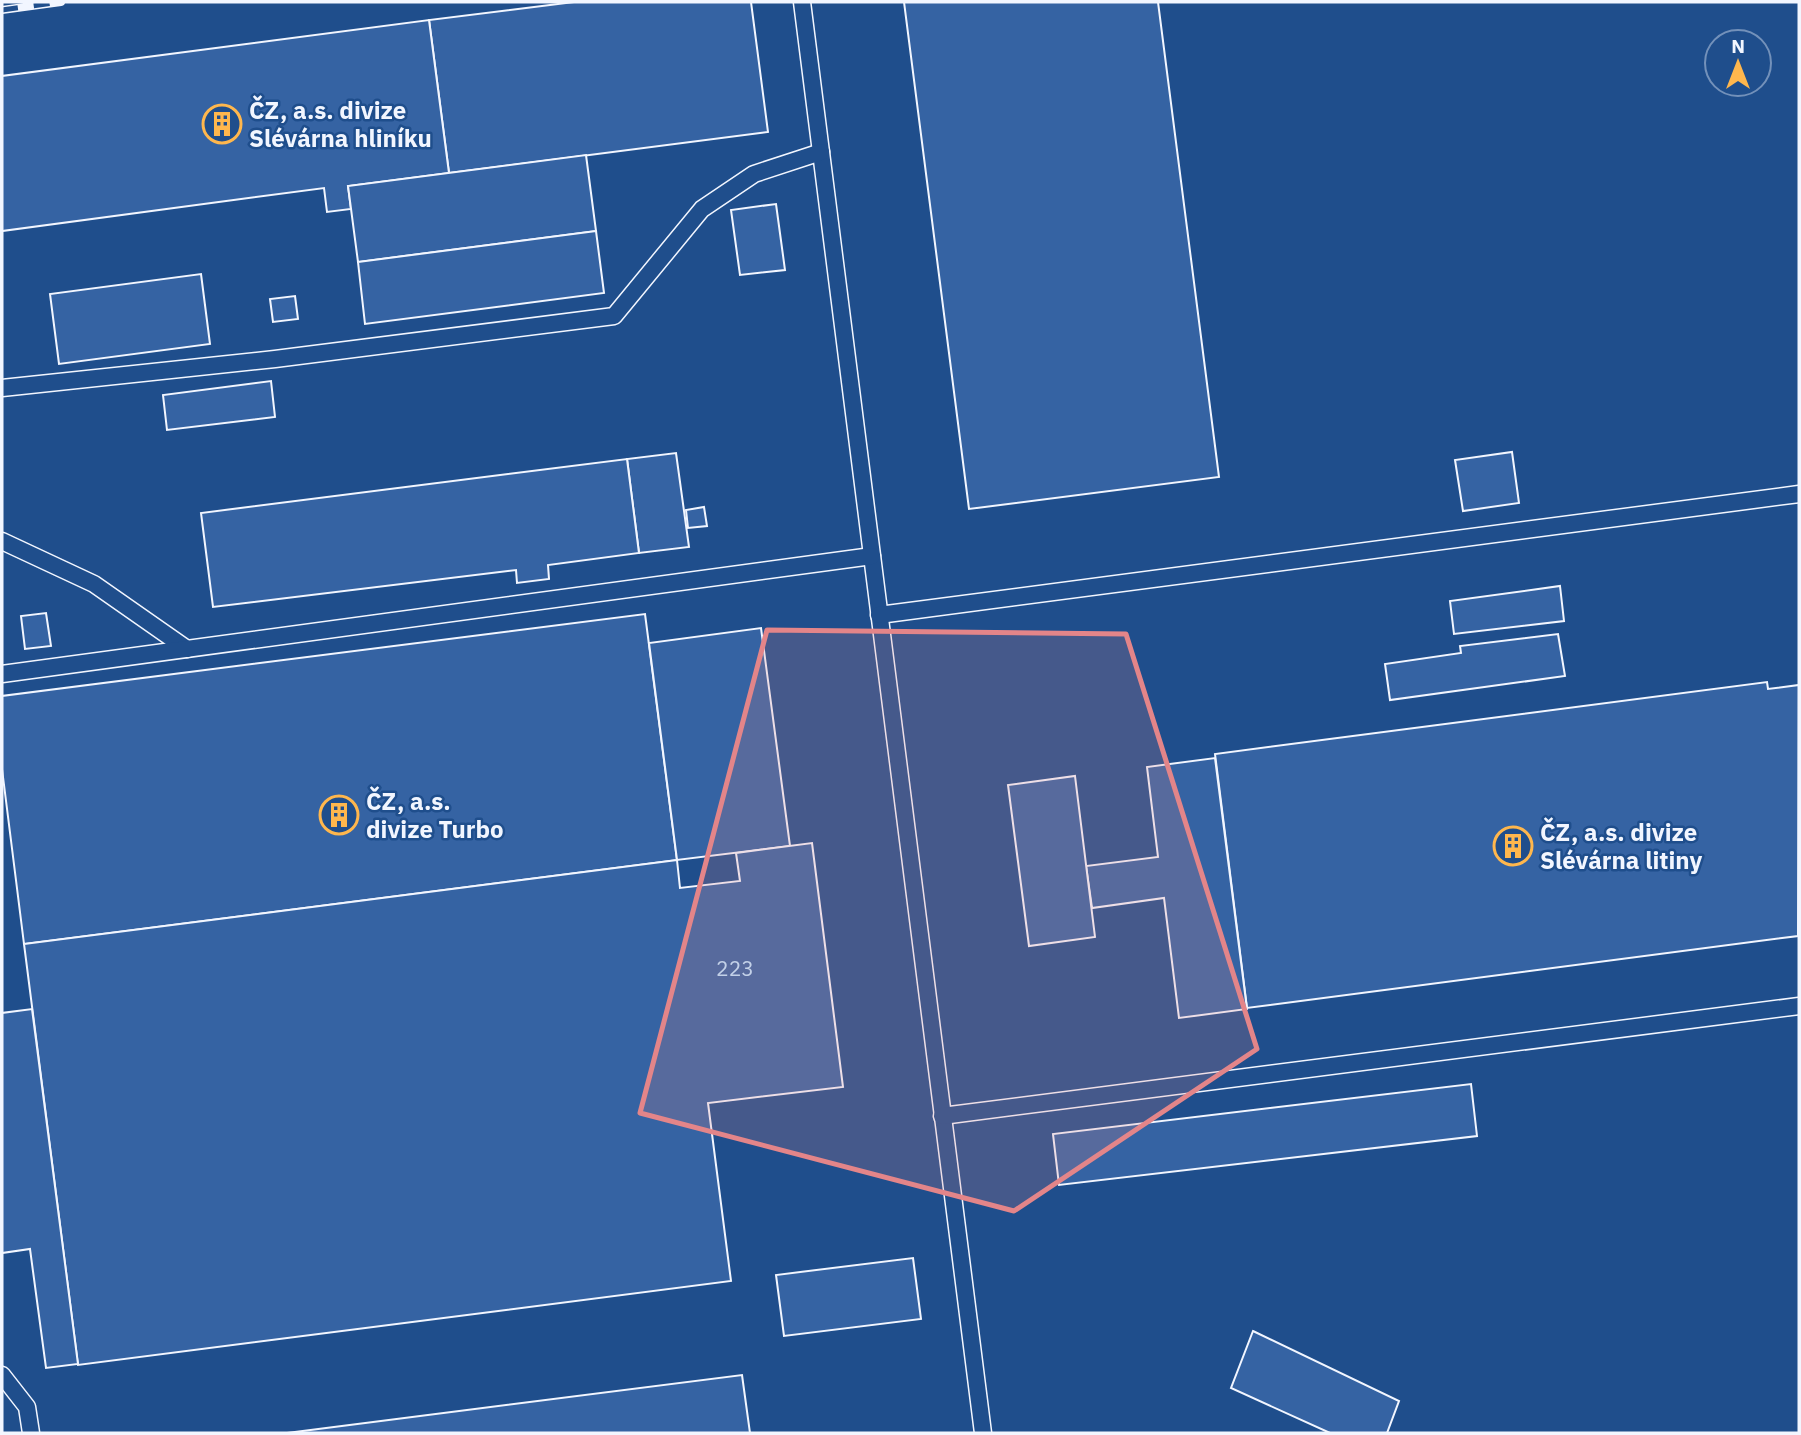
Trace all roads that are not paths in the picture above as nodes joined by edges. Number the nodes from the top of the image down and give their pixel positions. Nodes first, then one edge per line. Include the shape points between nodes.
1 (802, 2) edge
2 (821, 152) junction
3 (2, 388) edge
4 (1799, 494) edge
5 (2, 541) edge
6 (872, 556) junction
7 (879, 615) junction
8 (187, 649) junction
9 (2, 674) edge
10 (1799, 1006) edge
11 (942, 1116) junction
12 (2, 1375) edge
13 (31, 1433) edge
14 (983, 1433) edge

1 - 2 lane
2 - 3 lane via 754,174 702,209 614,316
2 - 6 lane
4 - 7 lane
5 - 8 lane via 94,584
6 - 7 lane
6 - 8 lane
7 - 11 lane
8 - 9 lane
10 - 11 lane
11 - 14 lane
12 - 13 lane via 27,1407

